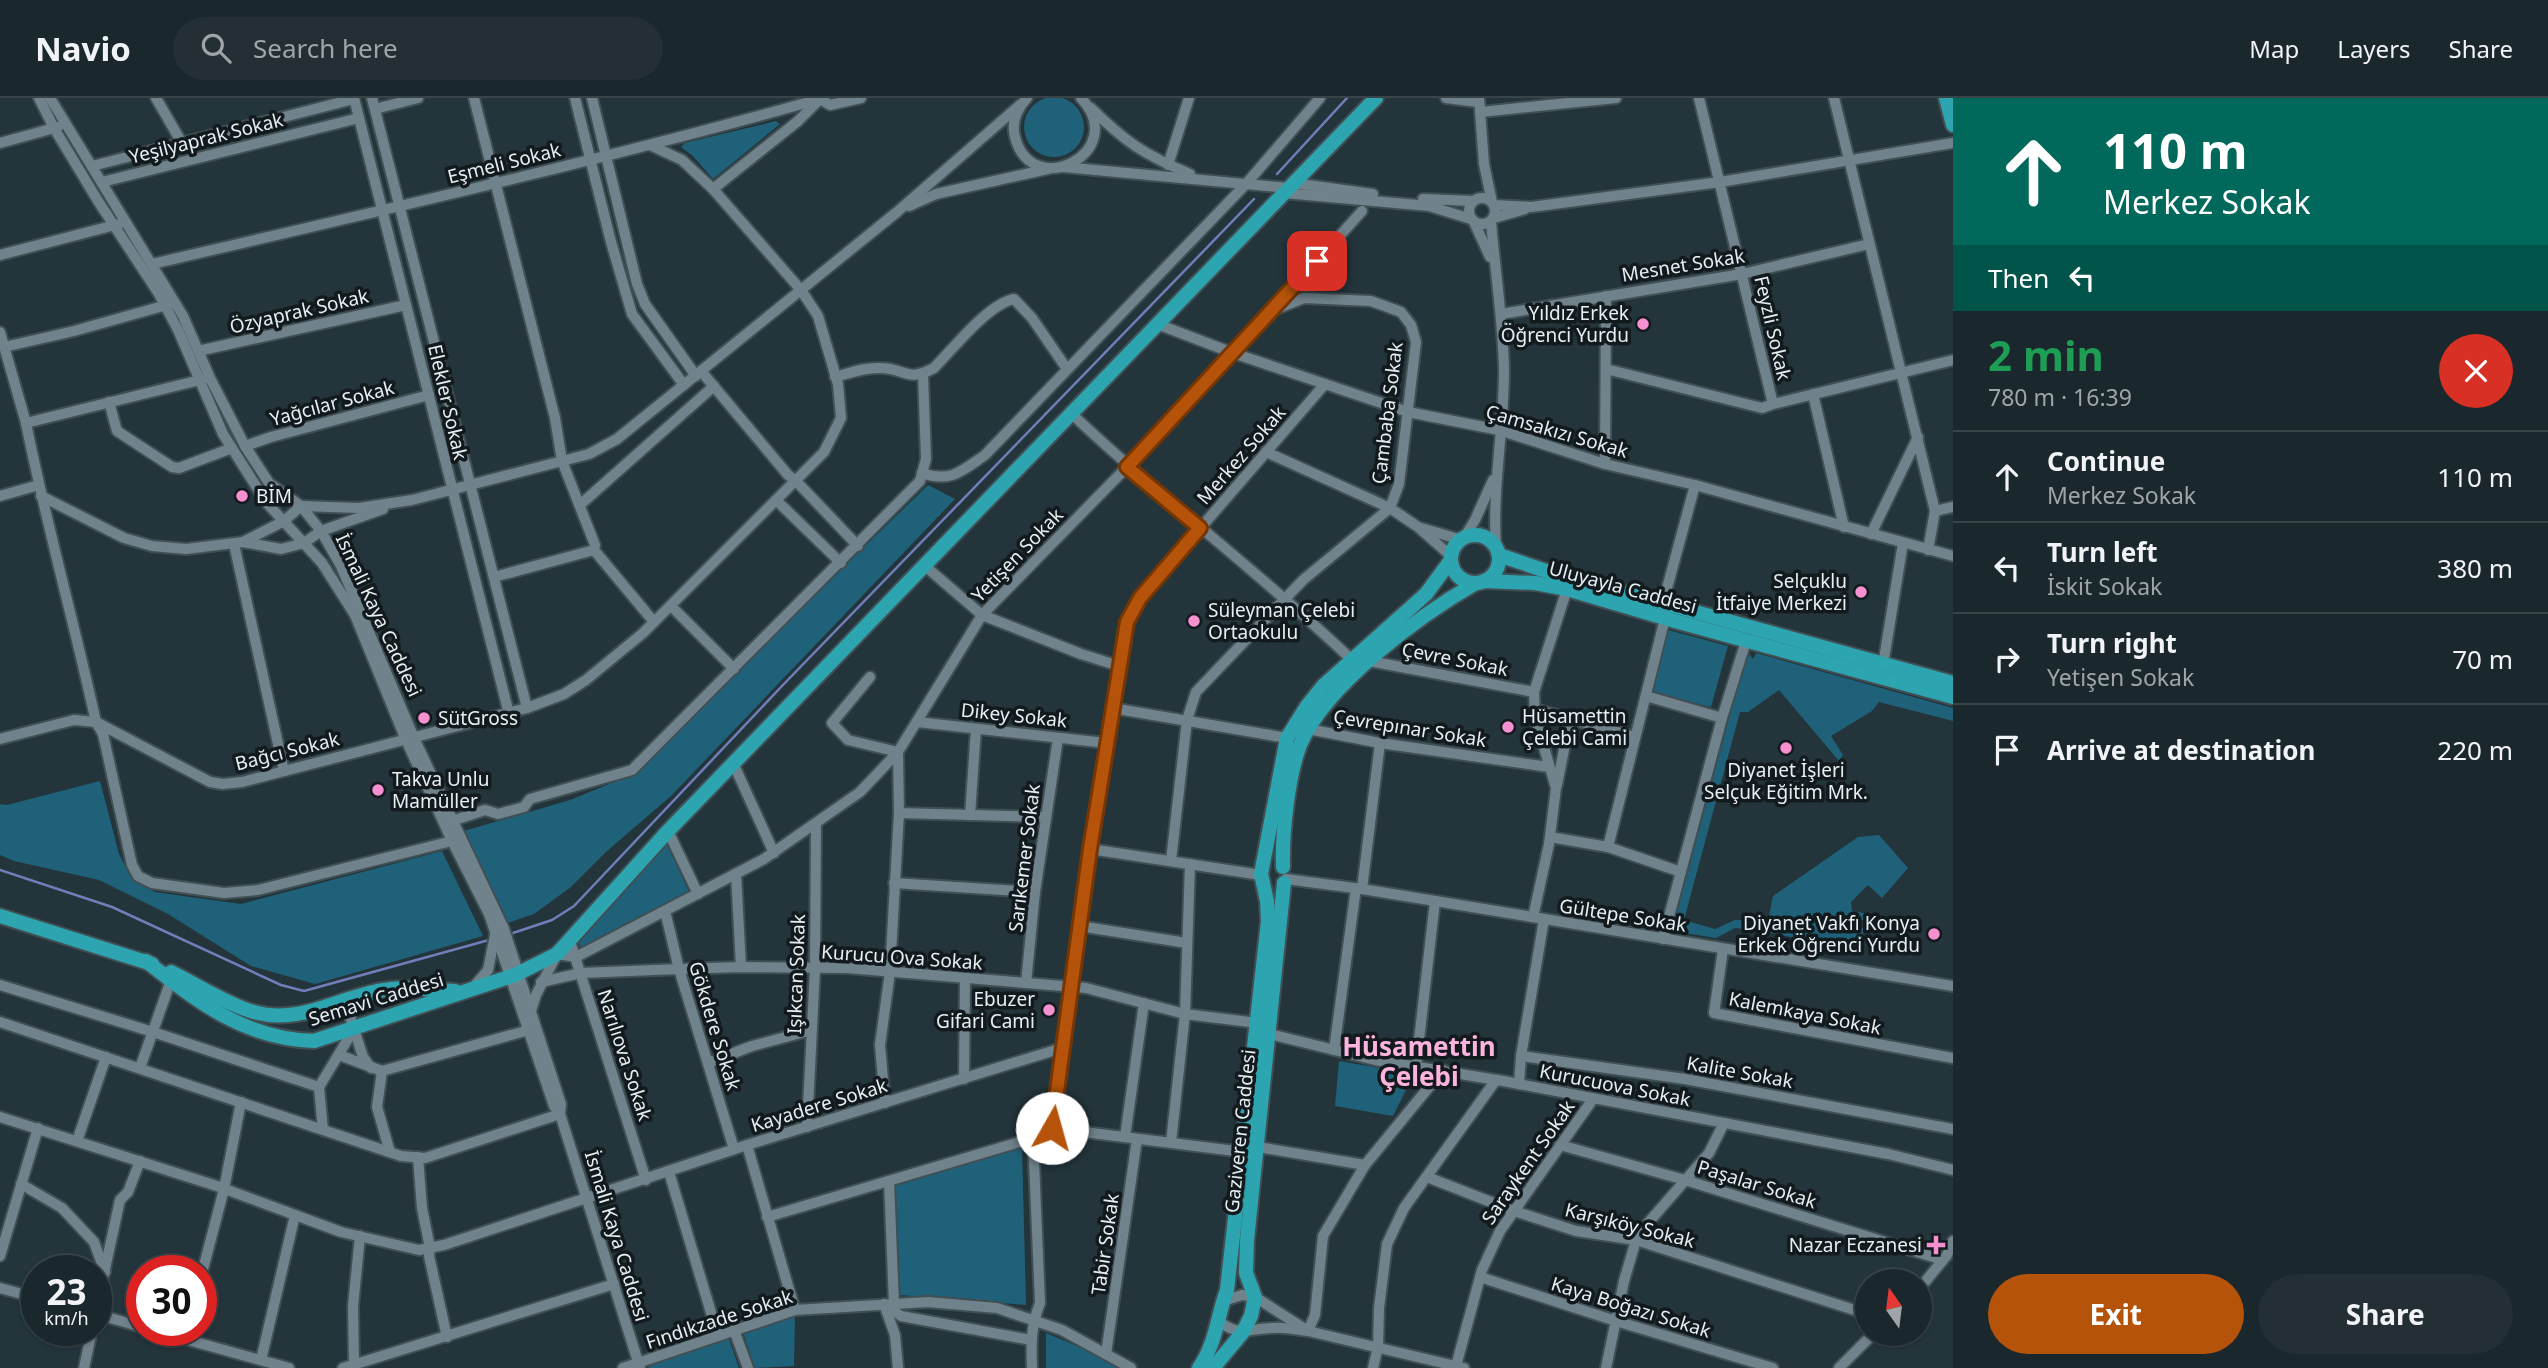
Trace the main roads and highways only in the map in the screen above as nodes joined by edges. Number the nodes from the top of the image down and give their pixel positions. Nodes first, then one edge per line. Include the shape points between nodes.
1 (1376, 98) edge
2 (1947, 98) edge
3 (1953, 125) edge
4 (1498, 551) junction
5 (1451, 558) junction
6 (1480, 582) junction
7 (1953, 683) edge
8 (1953, 697) edge
9 (1262, 876) junction
10 (1285, 876) junction
11 (0, 916) edge
12 (146, 961) junction
13 (471, 990) junction
14 (1199, 1368) edge
15 (1213, 1368) edge

1 - 13 main road, Semavi Caddesi via 668,831 557,954
2 - 3 main road
4 - 5 main road via 1485,537 1471,536 1463,539
4 - 6 main road via 1497,571
4 - 7 main road, Uluyayla Caddesi via 1543,569
5 - 6 main road via 1456,574
5 - 9 main road, Gaziveren Caddesi via 1426,594 1315,696 1287,738
6 - 8 main road, Uluyayla Caddesi via 1567,589
6 - 10 main road, Gaziveren Caddesi via 1418,620 1319,711 1300,746 1294,770 1284,830
9 - 10 main road via 1273,889
9 - 10 main road via 1272,863
9 - 14 main road, Gaziveren Caddesi via 1268,921 1227,1290 1208,1355
10 - 15 main road, Gaziveren Caddesi via 1247,1240 1246,1273 1255,1297 1243,1332
11 - 12 main road, Semavi Caddesi
12 - 13 main road, Semavi Caddesi via 252,1012 273,1016 295,1016 391,989
12 - 13 main road, Semavi Caddesi via 228,1020 299,1041 314,1041

